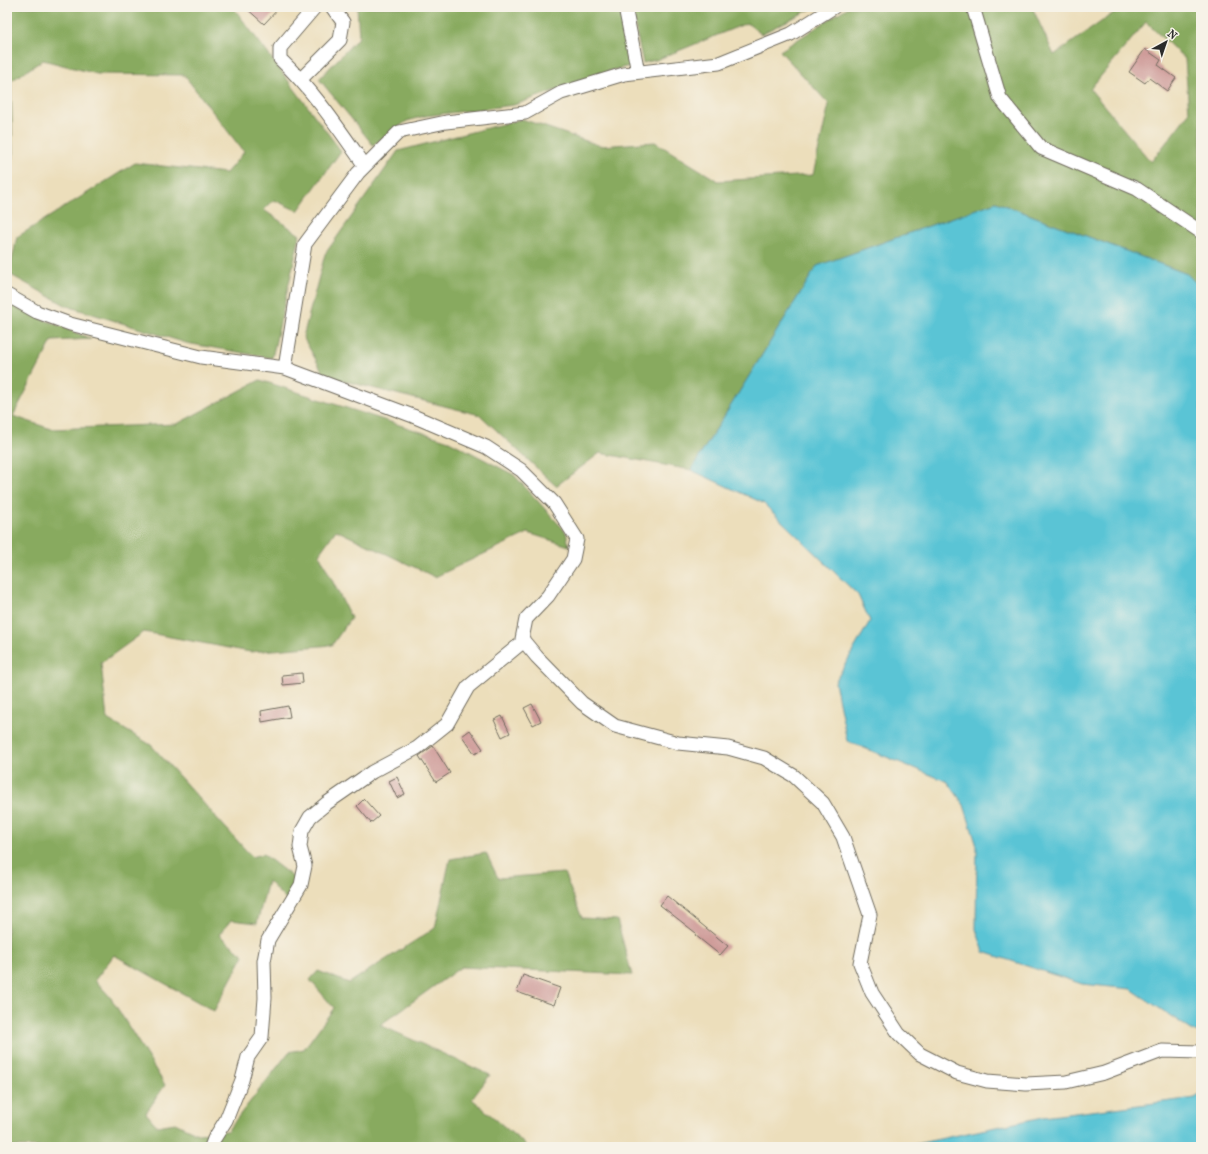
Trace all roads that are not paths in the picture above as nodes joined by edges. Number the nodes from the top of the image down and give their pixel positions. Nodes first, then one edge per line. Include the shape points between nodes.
1 (314, 7) edge
2 (332, 7) edge
3 (625, 7) edge
4 (834, 7) edge
5 (973, 7) edge
6 (638, 72) junction
7 (301, 79) junction
8 (365, 166) junction
9 (1201, 232) edge
10 (7, 296) edge
11 (285, 368) junction
12 (524, 641) junction
13 (1201, 1052) edge
14 (211, 1147) edge

1 - 7 street via 280,48 280,59
2 - 7 street via 343,22 340,40
3 - 6 street
4 - 6 street via 791,34 719,63
5 - 9 street via 1000,98 1041,148 1137,190
6 - 8 street via 562,93 525,113 446,122 399,132
7 - 8 street
8 - 11 street via 305,244
10 - 11 street via 37,312 70,324 201,357
11 - 12 street via 413,416 486,447 521,470 554,504 576,539 573,559 548,596 526,619 522,639
12 - 13 street via 582,703 615,726 678,743 728,748 764,758 794,776 823,803 843,837 870,914 860,963 872,993 899,1034 920,1054 957,1073 987,1081 1026,1084 1066,1082 1096,1075 1162,1051
12 - 14 street via 468,687 446,724 418,748 372,772 310,817 302,832 300,847 305,866 301,885 268,940 264,961 262,1038 248,1057 226,1120

